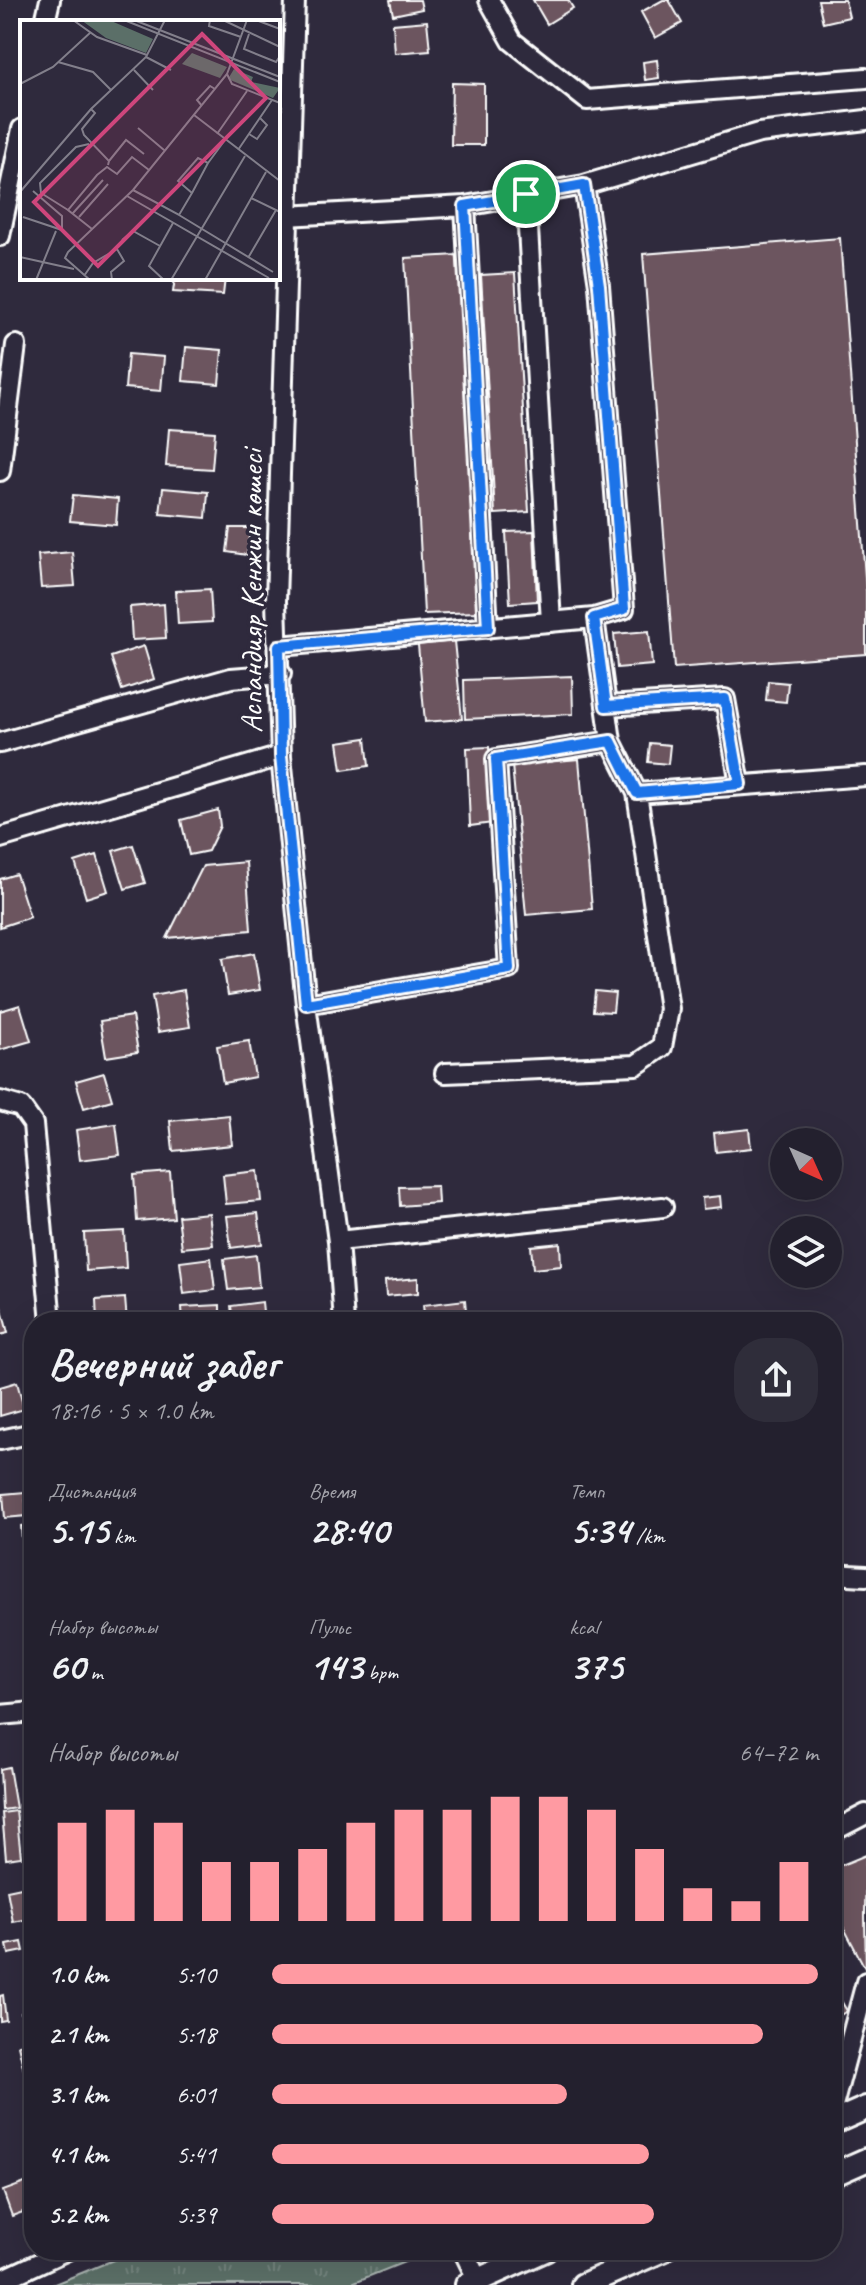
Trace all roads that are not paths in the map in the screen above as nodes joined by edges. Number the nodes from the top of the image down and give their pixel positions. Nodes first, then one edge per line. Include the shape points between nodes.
1 (50, 0) edge
2 (295, 0) edge
3 (489, 0) edge
4 (45, 20) edge
5 (866, 78) edge
6 (866, 120) edge
7 (20, 139) edge
8 (584, 185) junction
9 (526, 194) junction
10 (465, 206) junction
11 (286, 216) junction
12 (0, 236) edge
13 (282, 250) edge
14 (16, 345) dead end
15 (0, 471) edge
16 (594, 618) junction
17 (551, 622) junction
18 (488, 628) junction
19 (279, 646) junction
20 (281, 674) junction
21 (606, 706) junction
22 (611, 741) junction
23 (0, 743) edge
24 (281, 756) junction
25 (866, 776) edge
26 (740, 784) junction
27 (637, 793) junction
28 (0, 838) edge
29 (306, 1004) junction
30 (445, 1073) dead end
31 (0, 1101) edge
32 (663, 1207) dead end
33 (338, 1241) junction
34 (50, 1312) edge
35 (343, 1312) edge
36 (24, 1435) edge
37 (0, 1440) edge
38 (842, 1575) edge
39 (866, 1576) edge
40 (24, 1713) edge
41 (0, 1715) edge
42 (866, 1814) edge
43 (842, 1826) edge
44 (866, 1982) edge
45 (842, 2072) edge
46 (866, 2108) edge
47 (842, 2119) edge
48 (866, 2160) edge
49 (842, 2171) edge
50 (45, 2260) edge
51 (467, 2260) edge
52 (524, 2260) edge
53 (640, 2260) edge
54 (0, 2281) edge
55 (475, 2283) edge
56 (583, 2285) edge

1 - 4 street
2 - 11 street, Аспандияр Кенжин көшесі
3 - 5 street via 512,41 587,100
6 - 8 street via 759,133
7 - 12 street
8 - 9 street
8 - 16 street via 599,285 624,609
9 - 10 street
9 - 17 street
10 - 11 street
10 - 18 street
11 - 13 street, Аспандияр Кенжин көшесі
13 - 19 street, Аспандияр Кенжин көшесі
14 - 15 street
16 - 17 street
16 - 21 street
17 - 18 street
18 - 19 street
19 - 20 street, Аспандияр Кенжин көшесі
20 - 23 street via 231,678
20 - 24 street, Аспандияр Кенжин көшесі
21 - 22 street
21 - 26 street via 725,699
22 - 27 street
22 - 29 street via 496,759 509,969
24 - 28 street
24 - 29 street, Аспандияр Кенжин көшесі
25 - 26 street
26 - 27 street
27 - 30 street via 669,1009 662,1047 636,1065
29 - 33 street, Аспандияр Кенжин көшесі
31 - 34 street via 21,1107 33,1124
32 - 33 street
33 - 35 street, Аспандияр Кенжин көшесі
36 - 37 street
38 - 39 street
40 - 41 street
42 - 43 street
44 - 45 street
46 - 47 main road
48 - 49 main road
50 - 54 street
51 - 55 street
52 - 55 main road
53 - 56 main road

